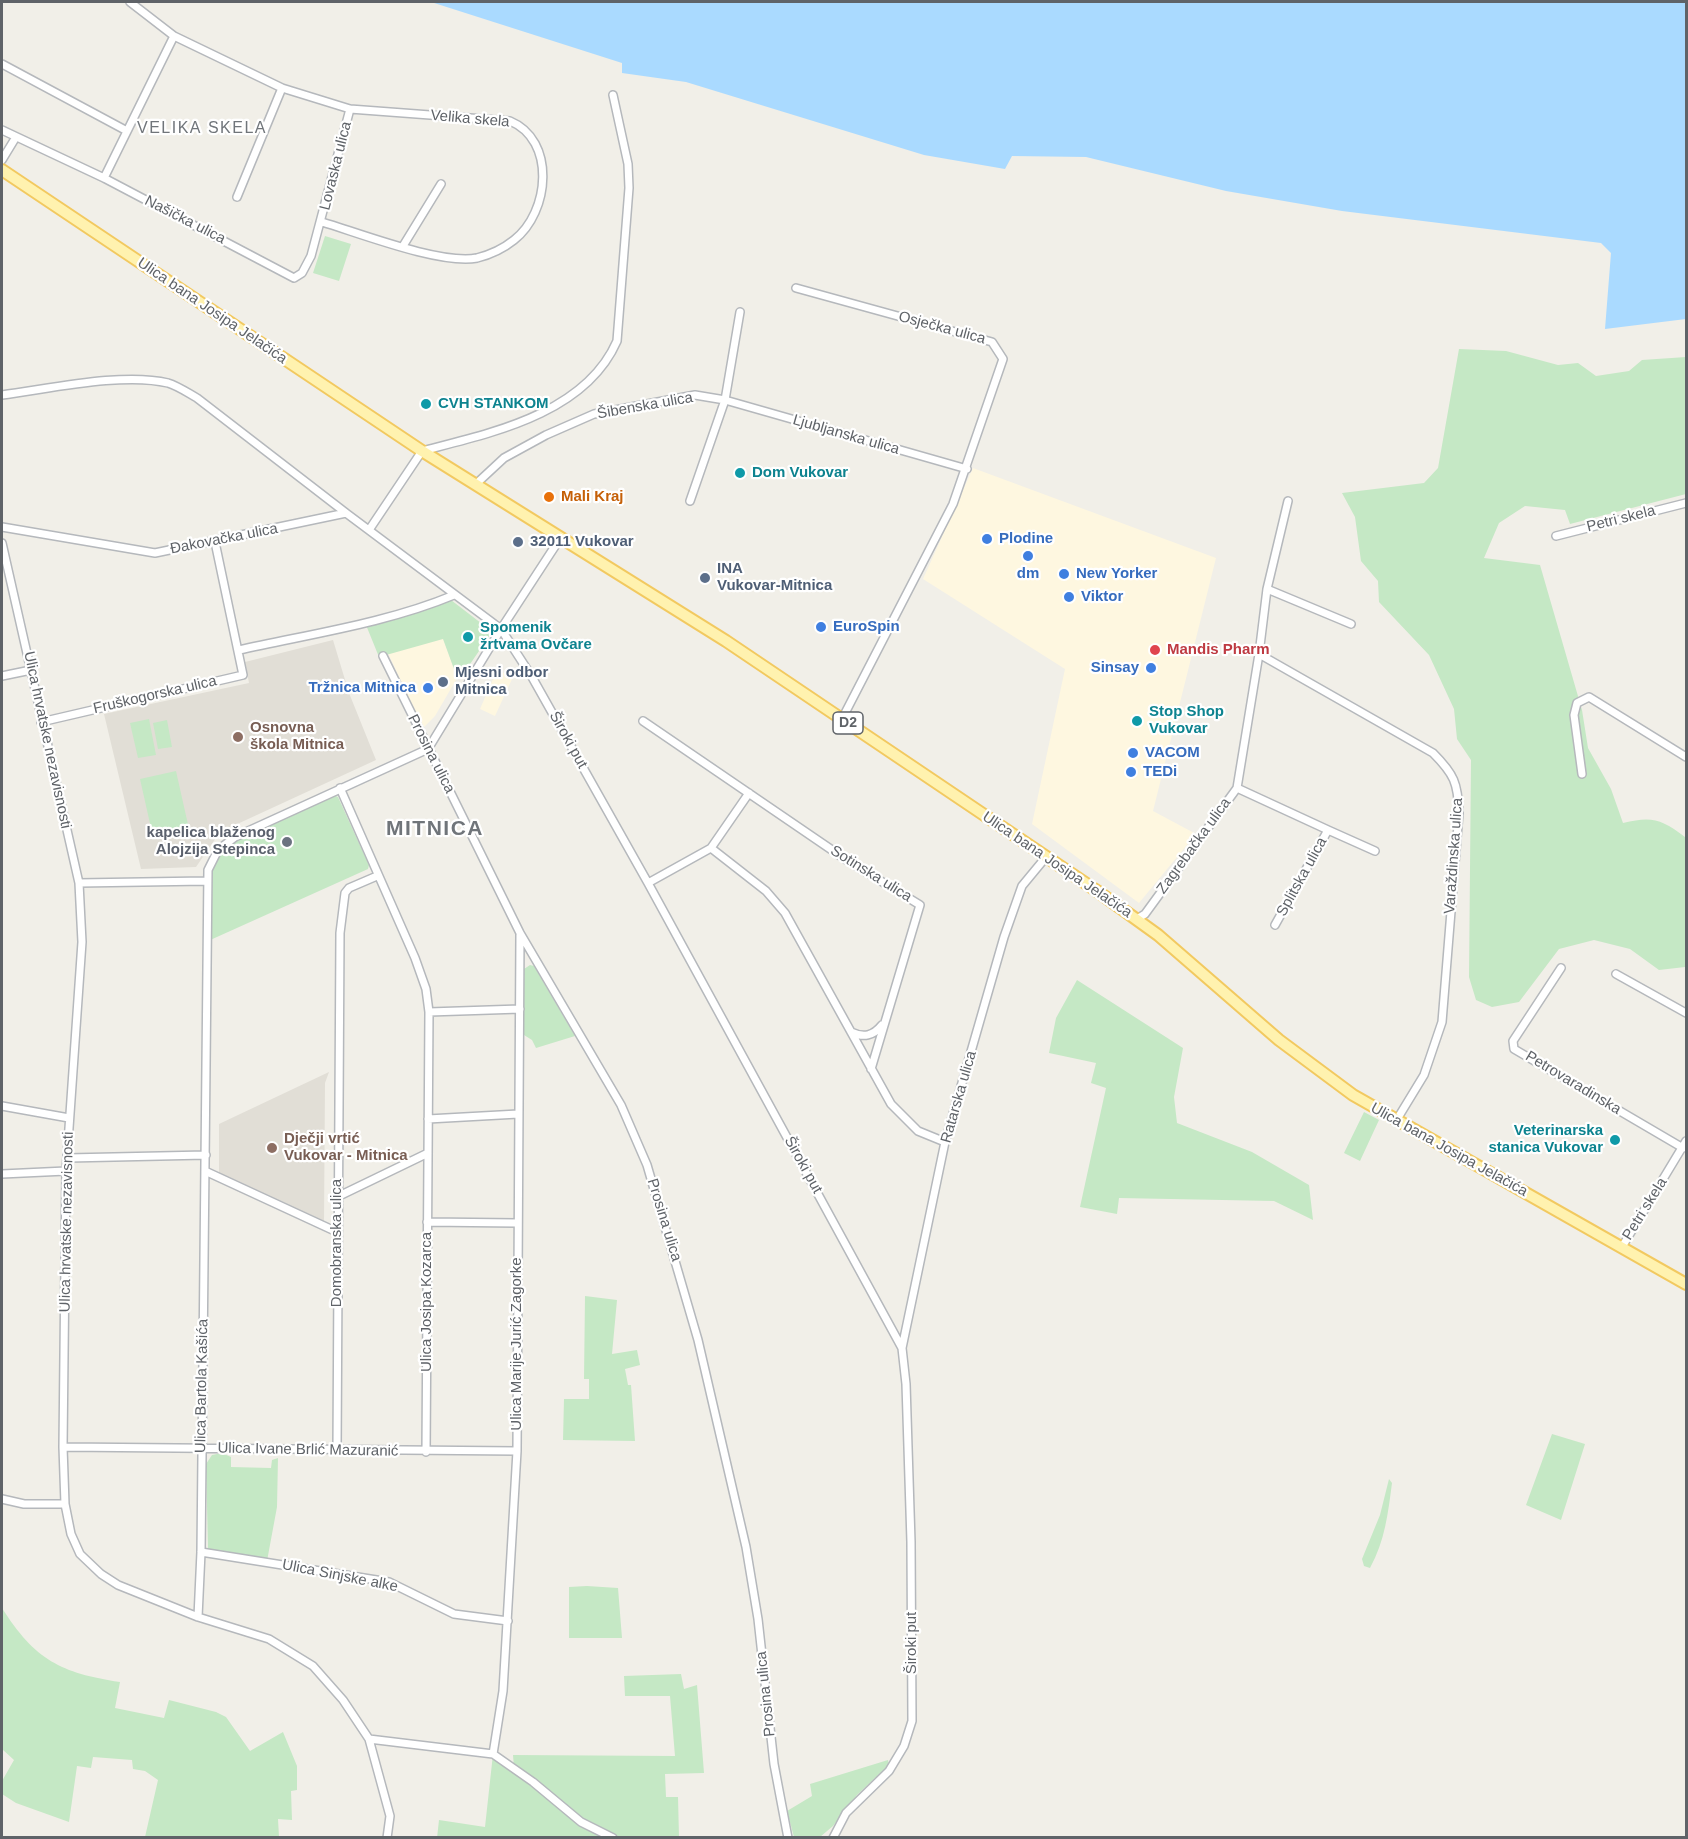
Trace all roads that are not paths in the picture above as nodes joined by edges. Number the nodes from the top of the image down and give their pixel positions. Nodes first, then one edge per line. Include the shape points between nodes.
1 (130, 2) edge
2 (174, 36) junction
3 (2, 64) edge
4 (282, 88) junction
5 (613, 95) dead end
6 (350, 109) junction
7 (2, 130) edge
8 (127, 131) junction
9 (16, 137) junction
10 (2, 160) edge
11 (2, 170) edge
12 (104, 178) junction
13 (441, 184) dead end
14 (237, 197) dead end
15 (322, 222) junction
16 (403, 246) junction
17 (796, 288) dead end
18 (740, 312) dead end
19 (2, 395) edge
20 (725, 400) junction
21 (422, 451) junction
22 (967, 469) junction
23 (476, 484) junction
24 (690, 501) dead end
25 (1288, 501) dead end
26 (1686, 503) edge
27 (346, 513) junction
28 (2, 527) edge
29 (369, 530) junction
30 (1556, 536) dead end
31 (561, 537) junction
32 (215, 542) junction
33 (2, 543) edge
34 (1267, 589) junction
35 (454, 595) junction
36 (1351, 624) dead end
37 (501, 629) junction
38 (239, 650) junction
39 (1259, 654) junction
40 (383, 656) dead end
41 (31, 670) junction
42 (2, 675) edge
43 (842, 719) junction
44 (643, 721) dead end
45 (41, 722) junction
46 (428, 749) junction
47 (1686, 757) edge
48 (1582, 774) dead end
49 (340, 788) junction
50 (1237, 788) junction
51 (749, 793) junction
52 (1328, 830) junction
53 (711, 848) junction
54 (1375, 851) dead end
55 (1046, 857) junction
56 (377, 876) junction
57 (206, 881) junction
58 (79, 883) junction
59 (648, 883) junction
60 (1137, 919) junction
61 (1275, 925) dead end
62 (520, 933) junction
63 (1561, 968) dead end
64 (1616, 974) dead end
65 (520, 1009) junction
66 (429, 1012) junction
67 (1686, 1013) edge
68 (884, 1023) junction
69 (851, 1032) junction
70 (871, 1070) junction
71 (2, 1106) edge
72 (518, 1114) junction
73 (69, 1118) junction
74 (428, 1119) junction
75 (1396, 1121) junction
76 (945, 1142) junction
77 (1685, 1145) edge
78 (428, 1153) junction
79 (206, 1155) junction
80 (68, 1158) junction
81 (66, 1171) junction
82 (205, 1171) junction
83 (2, 1174) edge
84 (338, 1197) junction
85 (427, 1222) junction
86 (517, 1223) junction
87 (337, 1232) junction
88 (1622, 1247) junction
89 (1686, 1284) edge
90 (902, 1348) junction
91 (63, 1447) junction
92 (200, 1449) junction
93 (337, 1450) junction
94 (517, 1451) junction
95 (426, 1452) junction
96 (2, 1499) edge
97 (65, 1504) junction
98 (201, 1552) junction
99 (198, 1617) junction
100 (508, 1622) junction
101 (369, 1739) junction
102 (493, 1754) junction
103 (387, 1838) edge
104 (613, 1838) edge
105 (788, 1838) edge
106 (833, 1838) edge

1 - 2 street, Velika skela
2 - 4 street, Velika skela
2 - 8 street
3 - 8 street
4 - 6 street, Velika skela
4 - 14 street
5 - 21 street via 628,164 629,188 617,341 610,357 599,372 558,404 487,434
6 - 15 street, Lovaska ulica
6 - 16 street, Velika skela via 510,121 524,126 540,152 540,197 534,213 515,239 475,258 449,259
7 - 9 street, Našička ulica
8 - 12 street
9 - 10 street
9 - 12 street, Našička ulica
11 - 21 main road, Ulica bana Josipa Jelačića / D2
12 - 15 street, Našička ulica via 294,278 307,265
13 - 16 street
15 - 16 street, Velika skela
17 - 22 street, Osječka ulica via 992,342 1003,359
18 - 20 street
19 - 27 street via 127,380 172,384 197,398
20 - 22 street, Ljubljanska ulica
20 - 23 street, Šibenska ulica via 695,395 594,414 504,458
20 - 24 street
21 - 23 main road, Ulica bana Josipa Jelačića / D2
21 - 29 street
22 - 43 street via 931,549
23 - 31 main road, Ulica bana Josipa Jelačića / D2
25 - 34 street, Zagrebačka ulica
26 - 30 street, Petri skela
27 - 29 street
27 - 32 street, Đakovačka ulica
28 - 32 street, Đakovačka ulica via 155,553
29 - 35 street
31 - 37 street
31 - 43 main road, Ulica bana Josipa Jelačića / D2
32 - 38 street, Fruškogorska ulica
33 - 41 street, Ulica hrvatske nezavisnosti
34 - 36 street
34 - 39 street, Zagrebačka ulica
35 - 37 street
35 - 38 street via 363,622
37 - 46 street
37 - 59 street, Široki put
38 - 45 street, Fruškogorska ulica via 243,675
39 - 50 street, Zagrebačka ulica
39 - 75 street, Varaždinska ulica via 1433,753 1447,767 1458,789 1442,1022 1424,1075
40 - 46 street, Prosina ulica
41 - 42 street
41 - 45 street, Ulica hrvatske nezavisnosti
43 - 55 main road, Ulica bana Josipa Jelačića / D2
44 - 51 street, Sotinska ulica
45 - 58 street, Ulica hrvatske nezavisnosti
46 - 49 street, Ulica Bartola Kašića
46 - 62 street, Prosina ulica
47 - 48 street via 1589,697 1577,703 1574,715
49 - 56 street, Ulica Josipa Kozarca
49 - 57 street, Ulica Bartola Kašića via 225,844 212,858
50 - 52 street, Splitska ulica
50 - 60 street, Zagrebačka ulica
51 - 53 street
51 - 68 street, Sotinska ulica via 920,905
52 - 54 street, Splitska ulica
52 - 61 street, Splitska ulica
53 - 59 street
53 - 69 street via 777,902 806,946
55 - 60 main road, Ulica bana Josipa Jelačića / D2
55 - 76 street, Ratarska ulica via 1022,886 1014,904
56 - 66 street, Ulica Josipa Kozarca via 416,958
56 - 84 street, Domobranska ulica via 349,888 343,898
57 - 58 street
57 - 79 street, Ulica Bartola Kašića
58 - 73 street, Ulica hrvatske nezavisnosti via 82,942
59 - 90 street, Široki put
60 - 75 main road, Ulica bana Josipa Jelačića / D2 via 1305,1060
62 - 65 street, Ulica Marije Jurić Zagorke
62 - 105 street, Prosina ulica via 636,1135 671,1245 698,1340 746,1547 774,1764
63 - 77 street, Petrovaradinska via 1513,1041 1514,1048
64 - 67 street
65 - 66 street
65 - 72 street, Ulica Marije Jurić Zagorke
66 - 74 street, Ulica Josipa Kozarca
68 - 69 street via 866,1036
68 - 70 street, Sotinska ulica
69 - 70 street
70 - 76 street via 905,1120 918,1131
71 - 73 street
72 - 74 street
72 - 86 street, Ulica Marije Jurić Zagorke
73 - 80 street, Ulica hrvatske nezavisnosti
74 - 78 street, Ulica Josipa Kozarca
75 - 88 main road, Ulica bana Josipa Jelačića / D2
76 - 90 street, Ratarska ulica
77 - 88 street, Petri skela
78 - 84 street
78 - 85 street, Ulica Josipa Kozarca
79 - 80 street
79 - 82 street, Ulica Bartola Kašića
80 - 81 street, Ulica hrvatske nezavisnosti
81 - 83 street
81 - 91 street, Ulica hrvatske nezavisnosti
82 - 87 street
82 - 92 street, Ulica Bartola Kašića
84 - 87 street, Domobranska ulica
85 - 86 street
85 - 95 street, Ulica Josipa Kozarca
86 - 94 street, Ulica Marije Jurić Zagorke
87 - 93 street, Domobranska ulica
88 - 89 main road, Ulica bana Josipa Jelačića / D2
90 - 106 street, Široki put via 910,1497 912,1721 904,1746 889,1771 846,1813
91 - 92 street, Ulica Ivane Brlić Mazuranić
91 - 97 street, Ulica hrvatske nezavisnosti
92 - 93 street, Ulica Ivane Brlić Mazuranić
92 - 98 street, Ulica Bartola Kašića
93 - 95 street, Ulica Ivane Brlić Mazuranić
94 - 95 street, Ulica Ivane Brlić Mazuranić
94 - 100 street, Ulica Marije Jurić Zagorke
96 - 97 street via 24,1504
97 - 99 street, Ulica hrvatske nezavisnosti via 75,1545 101,1574
98 - 99 street, Ulica Bartola Kašića
98 - 100 street, Ulica Sinjske alke via 390,1582 454,1614
99 - 101 street, Ulica hrvatske nezavisnosti via 269,1639 313,1666 343,1700
100 - 102 street, Ulica Marije Jurić Zagorke
101 - 102 street
101 - 103 street, Ulica hrvatske nezavisnosti via 390,1816
102 - 104 street via 581,1822

